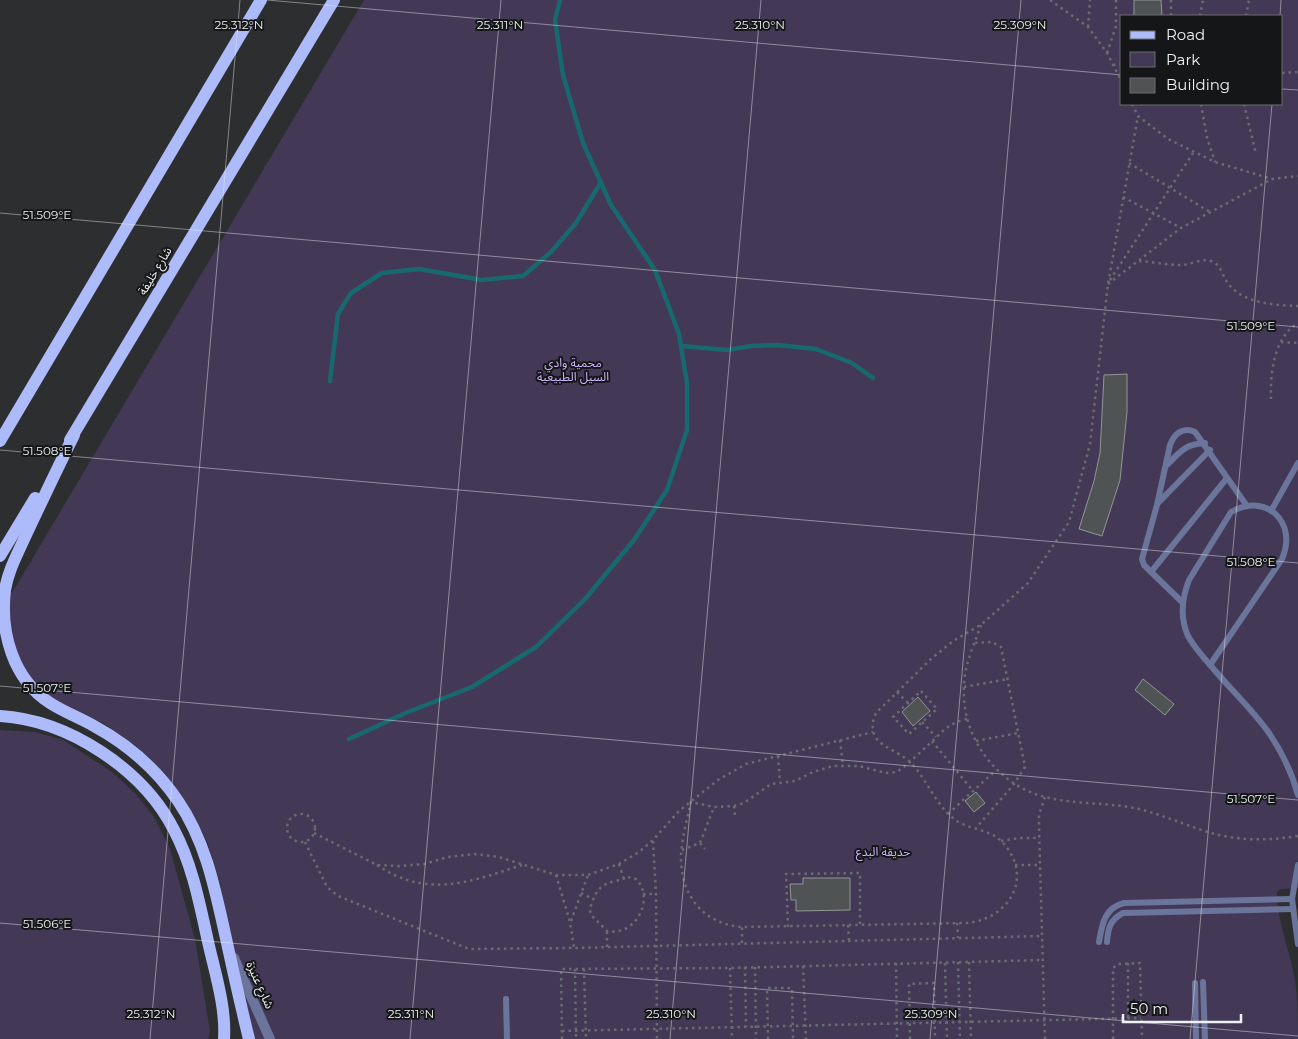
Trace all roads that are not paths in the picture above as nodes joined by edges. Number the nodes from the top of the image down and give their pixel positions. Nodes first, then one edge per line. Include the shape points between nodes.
1 (261, 0) edge
2 (334, 0) edge
3 (74, 435) junction
4 (0, 441) edge
5 (1205, 443) junction
6 (1210, 450) junction
7 (1298, 462) edge
8 (1166, 466) junction
9 (1227, 478) junction
10 (1157, 505) junction
11 (1247, 506) junction
12 (1271, 511) junction
13 (0, 556) edge
14 (1151, 572) junction
15 (1183, 603) junction
16 (1210, 665) junction
17 (0, 716) edge
18 (1298, 795) edge
19 (1298, 865) edge
20 (1292, 898) junction
21 (1293, 909) junction
22 (227, 942) junction
23 (1099, 942) dead end
24 (1108, 942) dead end
25 (1298, 944) edge
26 (1196, 982) dead end
27 (1203, 982) dead end
28 (506, 999) dead end
29 (224, 1039) edge
30 (249, 1039) edge
31 (270, 1039) edge
32 (507, 1039) edge
33 (1196, 1039) edge
34 (1205, 1039) edge

1 - 4 main road
2 - 3 main road, شارع خليفة
3 - 13 main road, شارع خليفة
3 - 22 main road via 8,573 3,602 7,642 19,672 37,693 118,740 159,777 178,800 194,827 208,862
5 - 6 lane
5 - 8 lane via 1185,447
5 - 8 lane via 1190,429 1179,432 1170,445
6 - 9 lane
6 - 10 lane
7 - 12 lane
8 - 10 lane
9 - 11 lane
9 - 14 lane
10 - 14 lane via 1142,559
11 - 12 lane
11 - 15 lane via 1231,512 1189,580
12 - 16 lane via 1283,522 1288,540 1286,550
14 - 15 lane
15 - 16 lane via 1189,636
16 - 18 lane via 1270,734 1288,766
17 - 29 main road via 60,729 90,745 128,772 161,808 187,858 195,885 222,1006
19 - 20 lane
20 - 21 lane
20 - 23 lane via 1124,903 1113,907 1103,919
21 - 24 lane via 1123,913 1109,925
21 - 25 lane
22 - 30 main road
22 - 31 street, شارع عنيزة
26 - 33 lane
27 - 34 lane
28 - 32 lane

